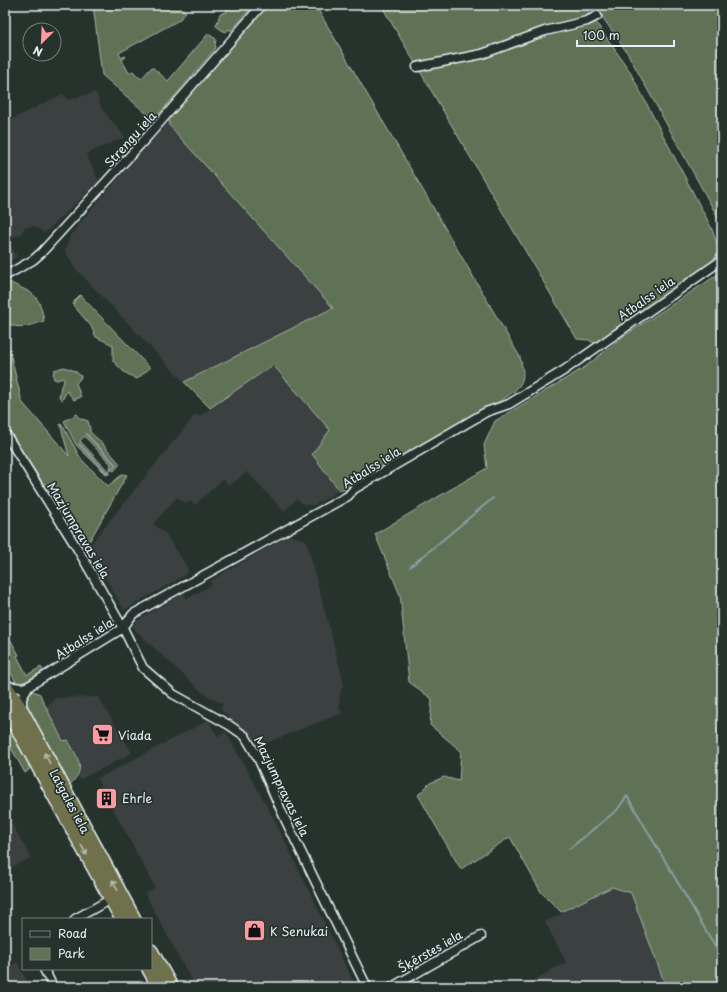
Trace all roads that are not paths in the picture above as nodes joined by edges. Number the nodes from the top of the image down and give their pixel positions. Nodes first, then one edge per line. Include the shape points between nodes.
1 (262, 5) edge
2 (597, 16) dead end
3 (417, 67) dead end
4 (722, 260) edge
5 (5, 276) edge
6 (5, 433) edge
7 (123, 628) junction
8 (5, 686) edge
9 (29, 686) junction
10 (5, 706) edge
11 (22, 711) junction
12 (111, 899) junction
13 (77, 918) edge
14 (121, 918) edge
15 (133, 918) edge
16 (481, 936) dead end
17 (152, 953) edge
18 (44, 970) edge
19 (150, 970) edge
20 (53, 987) edge
21 (159, 987) edge
22 (171, 987) edge
23 (367, 987) edge
24 (392, 987) edge

1 - 5 street, Strengu iela via 148,136 41,253
2 - 3 street via 533,35 482,54
4 - 7 street, Atbalss iela via 563,371 509,404 486,412 355,489 348,496 133,614
6 - 7 street, Mazjumpravas iela via 77,548
7 - 9 street, Atbalss iela
7 - 23 street, Mazjumpravas iela via 143,668 173,694 245,736 258,758
8 - 9 street
8 - 11 highway, Latgales iela
9 - 11 street via 22,698
10 -> 12 highway, Latgales iela
15 -> 11 highway, Latgales iela
12 - 13 street
12 - 14 highway, Latgales iela
16 - 24 street, Šķērstes iela
17 - 22 highway
18 - 20 street
19 - 21 highway

